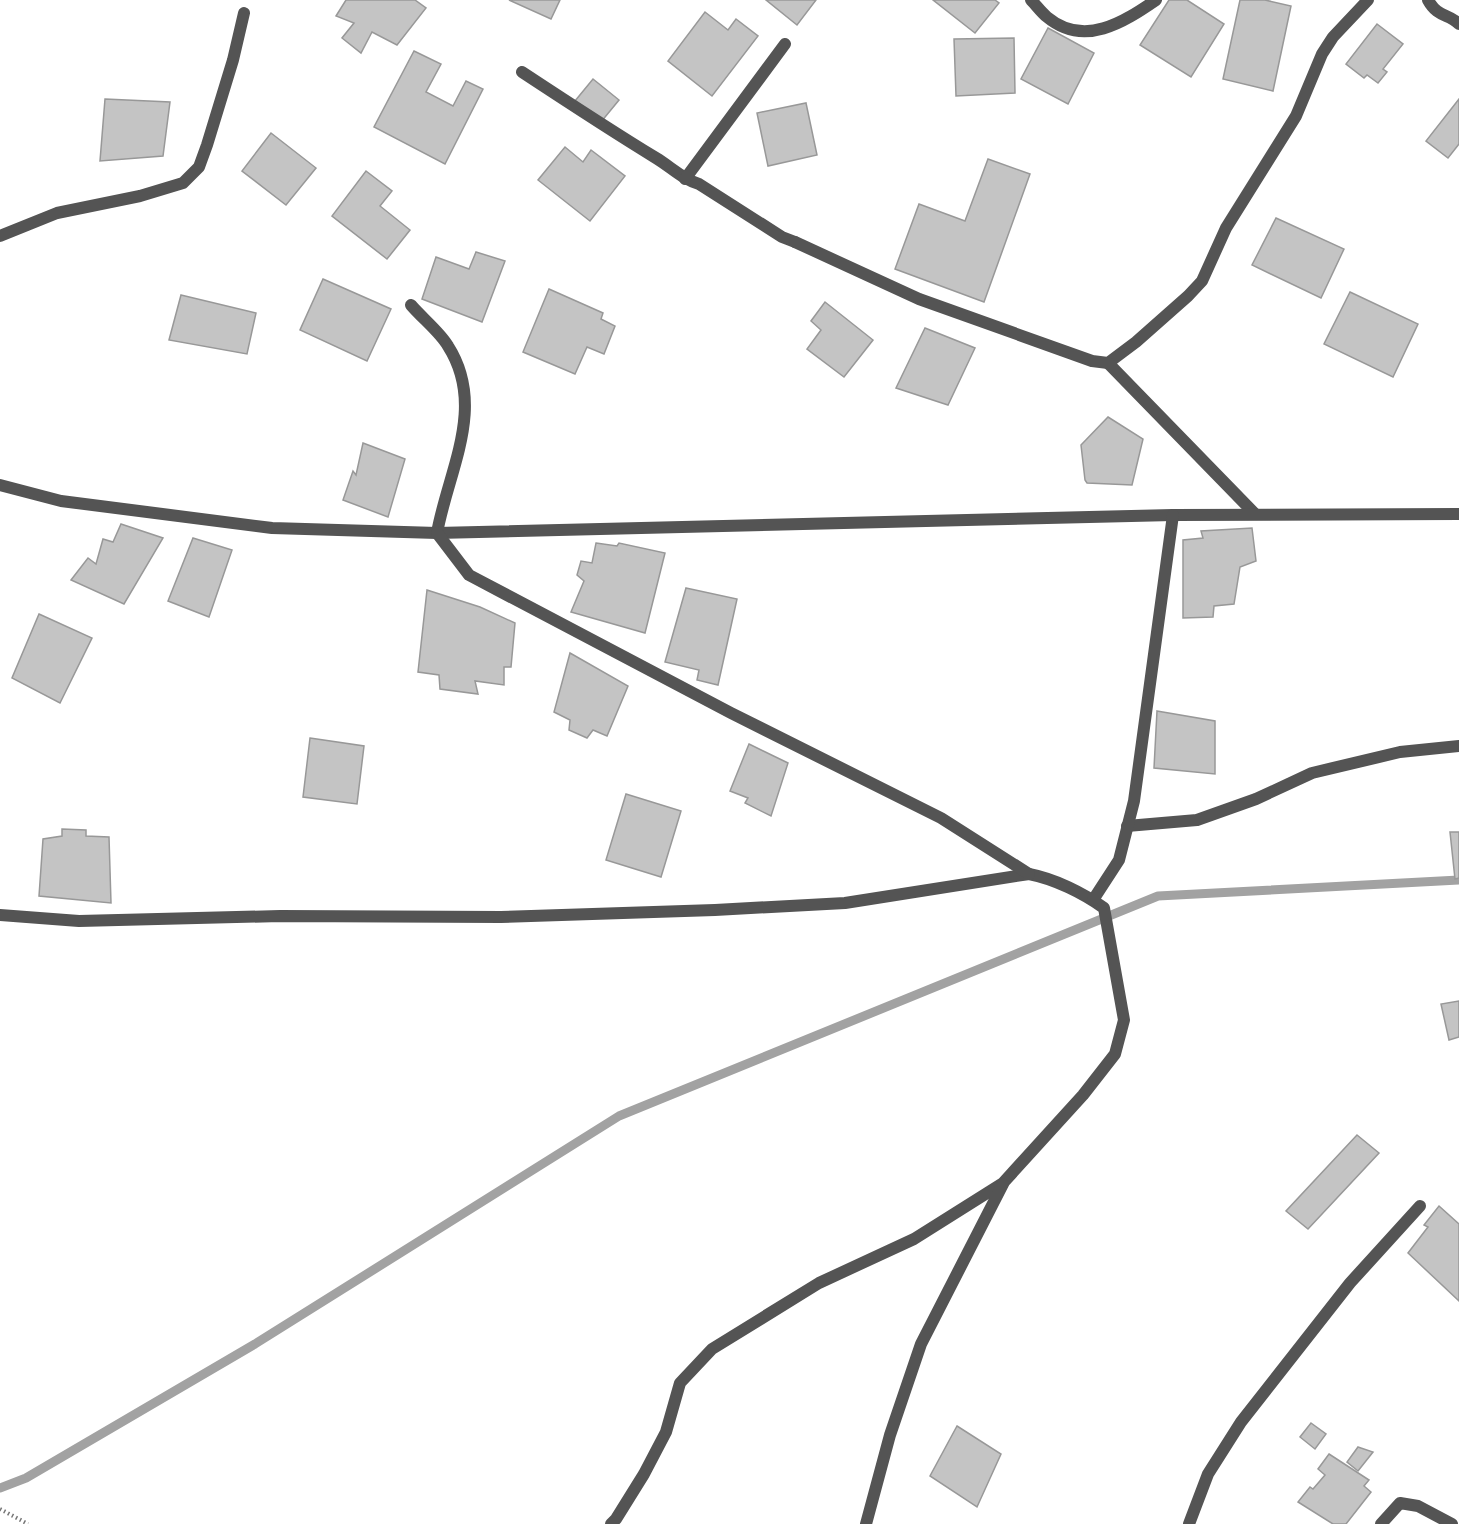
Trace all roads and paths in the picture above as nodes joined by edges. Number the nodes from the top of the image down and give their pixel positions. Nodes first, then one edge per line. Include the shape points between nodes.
1 (1031, 0) edge
2 (1156, 0) edge
3 (1368, 0) edge
4 (1428, 0) edge
5 (244, 13) dead end
6 (1458, 21) edge
7 (785, 44) dead end
8 (522, 72) dead end
9 (685, 180) junction
10 (0, 236) edge
11 (411, 304) dead end
12 (1108, 363) junction
13 (0, 485) edge
14 (1255, 514) junction
15 (1459, 514) edge
16 (1173, 515) junction
17 (437, 533) junction
18 (1459, 746) edge
19 (1127, 825) junction
20 (1029, 874) junction
21 (1093, 900) junction
22 (0, 915) edge
23 (1004, 1183) junction
24 (1420, 1206) dead end
25 (0, 1509) edge
26 (28, 1524) edge
27 (611, 1524) edge
28 (866, 1524) edge
29 (1189, 1524) edge
30 (1382, 1524) edge
31 (1452, 1524) edge

1 - 2 street via 1060,25 1093,31 1129,19
3 - 12 street via 1322,54 1296,116 1226,228 1202,280
4 - 6 street via 1438,14
5 - 10 street via 207,145 199,167 183,183 57,213
7 - 9 street
8 - 9 street via 668,165
9 - 12 street via 699,184 782,237 919,299 1092,361
11 - 17 street via 447,343 464,383 459,457
12 - 14 street
13 - 17 street via 61,501 272,528
14 - 15 street
14 - 16 street
16 - 17 street
16 - 19 street via 1134,801
17 - 20 street via 469,574 731,713 942,818
18 - 19 street via 1400,752 1312,773 1256,800 1197,820
19 - 21 street via 1119,860
20 - 21 street
20 - 22 street via 845,903 715,910 501,917 280,916 80,921
21 - 23 street via 1104,908 1124,1020 1115,1054
23 - 27 street via 914,1239 819,1283 712,1349 680,1383 666,1432
23 - 28 street via 921,1344 890,1435
24 - 29 street via 1350,1283 1241,1422 1208,1474
25 - 26 path
30 - 31 street via 1400,1503 1418,1506

